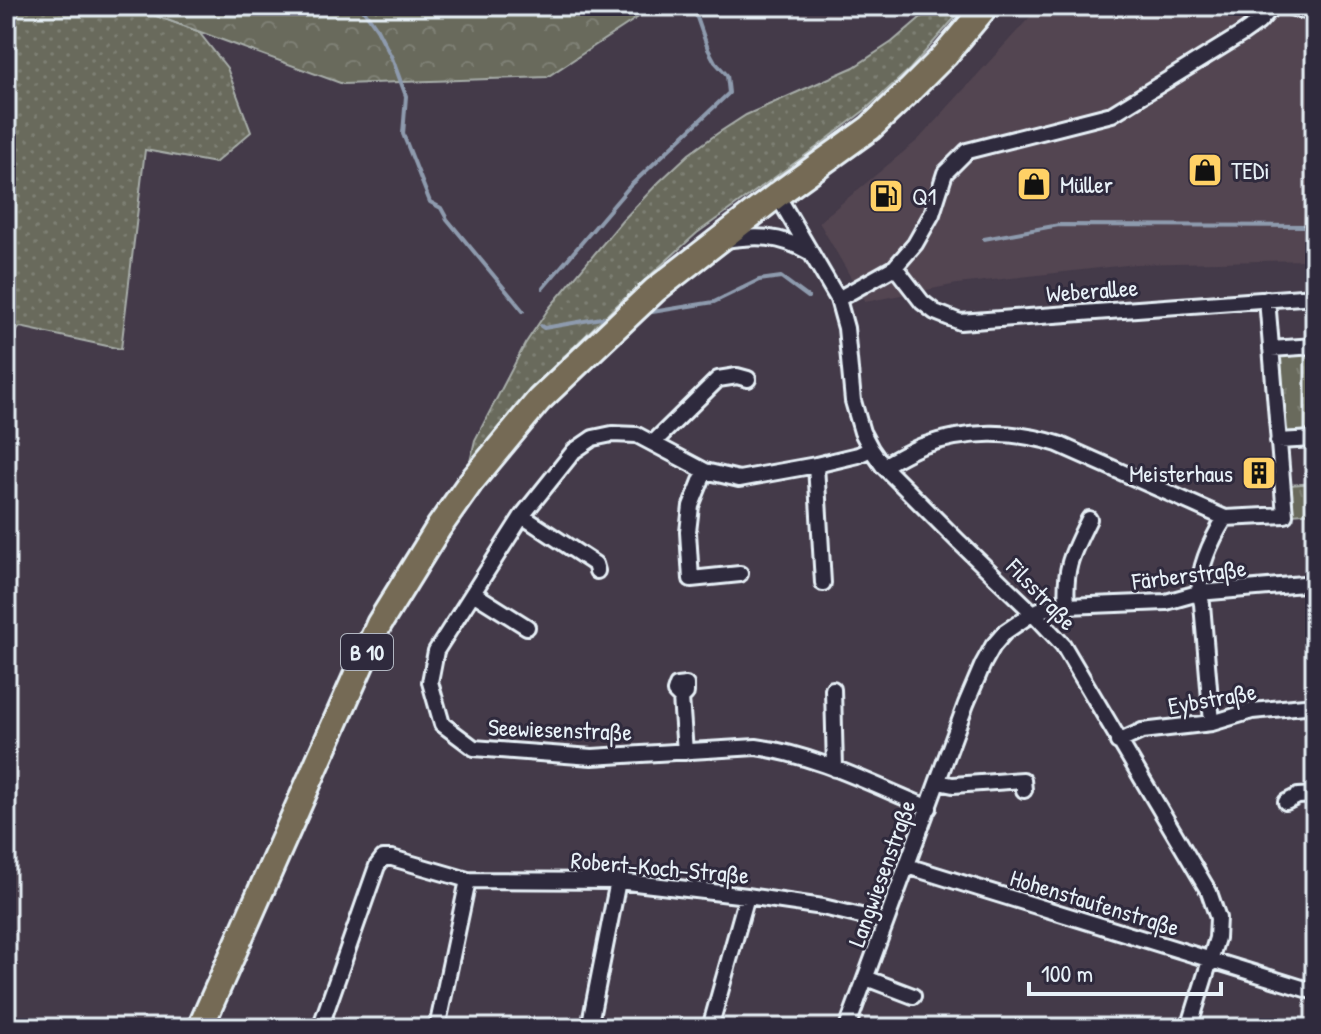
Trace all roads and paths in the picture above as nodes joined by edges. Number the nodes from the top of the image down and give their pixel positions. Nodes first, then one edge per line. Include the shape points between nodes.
1 (986, 6) edge
2 (1273, 6) edge
3 (1289, 6) edge
4 (1315, 12) edge
5 (777, 195) junction
6 (717, 241) junction
7 (810, 253) junction
8 (895, 267) junction
9 (1315, 296) edge
10 (838, 299) junction
11 (1267, 299) junction
12 (1315, 346) edge
13 (1271, 349) junction
14 (748, 379) dead end
15 (1315, 439) edge
16 (1278, 441) junction
17 (654, 442) junction
18 (871, 449) junction
19 (816, 465) junction
20 (883, 466) junction
21 (705, 471) junction
22 (522, 516) junction
23 (1225, 518) junction
24 (1089, 519) dead end
25 (597, 571) dead end
26 (740, 574) dead end
27 (823, 583) dead end
28 (1315, 583) edge
29 (473, 593) junction
30 (1198, 593) junction
31 (1067, 606) junction
32 (1033, 613) junction
33 (527, 627) dead end
34 (833, 689) dead end
35 (681, 698) dead end
36 (1315, 705) edge
37 (1212, 723) junction
38 (1118, 742) junction
39 (685, 752) junction
40 (835, 769) junction
41 (938, 782) junction
42 (1024, 790) dead end
43 (1315, 795) edge
44 (1286, 802) dead end
45 (929, 808) junction
46 (907, 866) junction
47 (468, 880) junction
48 (618, 881) junction
49 (747, 896) junction
50 (886, 922) junction
51 (1210, 960) junction
52 (866, 978) junction
53 (1315, 992) edge
54 (913, 996) dead end
55 (200, 1028) edge
56 (320, 1028) edge
57 (437, 1028) edge
58 (589, 1028) edge
59 (710, 1028) edge
60 (847, 1028) edge
61 (1189, 1028) edge

1 - 5 main road, B 10 via 945,55 870,128
2 - 8 street via 1242,34 1112,114 967,151 945,173 932,214
3 - 4 street
5 - 6 main road, B 10
5 - 7 street, Filsstraße
6 - 7 street via 774,237
6 - 55 main road, B 10 via 655,290 539,400 439,527 379,624
7 - 10 street, Filsstraße
8 - 10 street
8 - 11 street, Weberallee via 922,302 960,322
9 - 11 street, Weberallee
10 - 18 street, Filsstraße via 853,401
11 - 13 street
12 - 13 street
13 - 16 street
14 - 17 street via 718,379
15 - 16 street
16 - 23 street via 1285,515
17 - 21 street, Seewiesenstraße
17 - 22 street, Seewiesenstraße via 637,435 593,438 574,451
18 - 19 street, Seewiesenstraße
18 - 20 street, Filsstraße
19 - 21 street, Seewiesenstraße via 739,479
19 - 27 street
20 - 23 street via 920,447 968,434 1040,438
20 - 32 street, Filsstraße
21 - 26 street via 691,506 691,579
22 - 25 street via 595,564
22 - 29 street, Seewiesenstraße
23 - 30 street via 1203,567
24 - 31 street via 1068,564
28 - 30 street, Färberstraße
29 - 33 street
29 - 39 street, Seewiesenstraße via 436,651 430,682 442,724 464,741 474,748 592,757
30 - 31 street, Färberstraße via 1166,602
30 - 37 street
31 - 32 street, Färberstraße
32 - 38 street, Filsstraße via 1063,645
32 - 41 street, Langwiesenstraße via 993,646
34 - 40 street
35 - 39 street
36 - 37 street, Eybstraße via 1252,711
37 - 38 street, Eybstraße via 1142,731
38 - 51 street, Filsstraße via 1214,905 1217,938
39 - 40 street, Seewiesenstraße via 756,747
40 - 45 street, Seewiesenstraße
41 - 42 street, Langwiesenstraße via 1023,780
41 - 45 street, Langwiesenstraße
43 - 44 street
45 - 46 street, Langwiesenstraße
46 - 50 street, Langwiesenstraße
46 - 51 street, Hohenstaufenstraße
47 - 48 street, Robert-Koch-Straße
47 - 56 street, Robert-Koch-Straße via 383,858
47 - 57 street
48 - 49 street, Robert-Koch-Straße
48 - 58 street
49 - 50 street, Robert-Koch-Straße
49 - 59 street
50 - 52 street, Langwiesenstraße
51 - 53 street, Hohenstaufenstraße
51 - 61 street, Filsstraße
52 - 54 street, Langwiesenstraße
52 - 60 street, Langwiesenstraße

